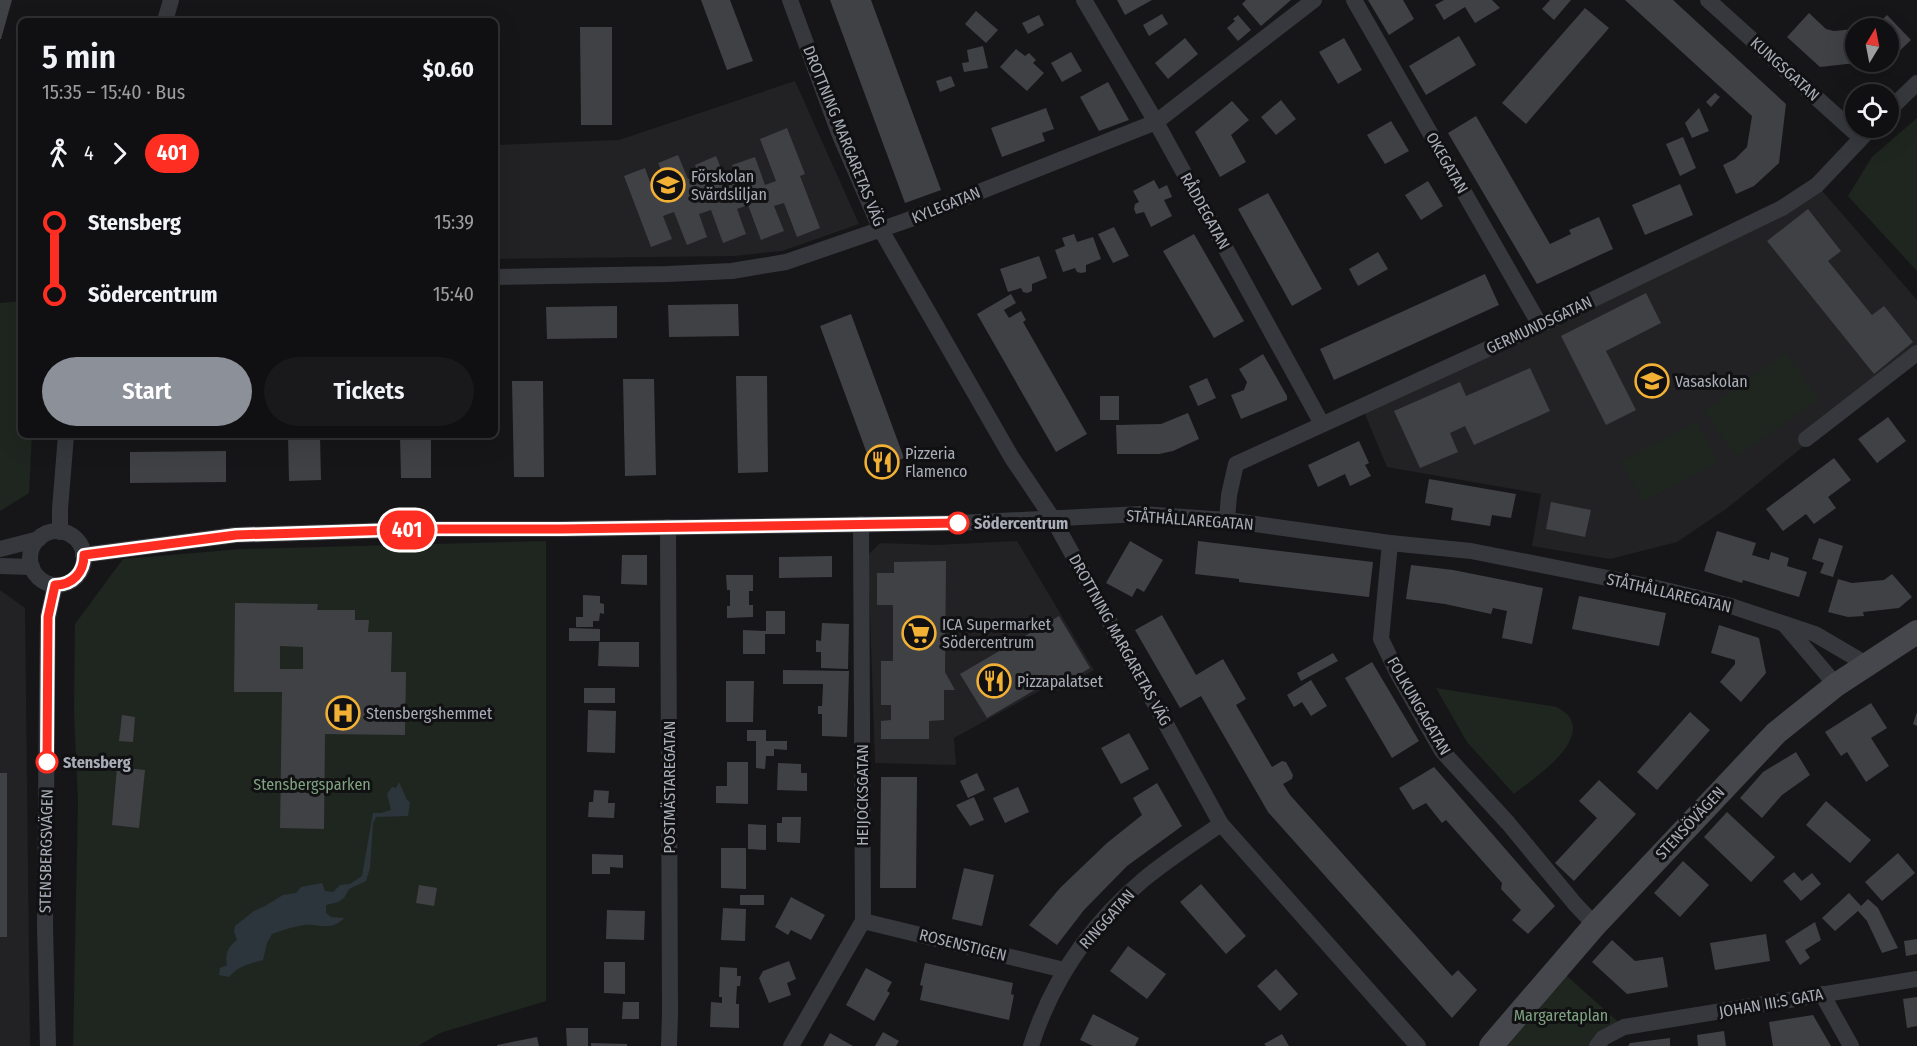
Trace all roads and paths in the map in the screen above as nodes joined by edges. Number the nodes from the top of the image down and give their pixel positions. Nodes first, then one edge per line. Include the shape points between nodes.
1 (171, 0) edge
2 (790, 0) edge
3 (1084, 0) edge
4 (1314, 0) edge
5 (1354, 0) edge
6 (1708, 0) edge
7 (166, 18) edge
8 (1914, 91) edge
9 (1899, 103) edge
10 (1845, 115) edge
11 (1155, 122) junction
12 (1861, 138) edge
13 (881, 230) junction
14 (498, 277) edge
15 (1540, 325) junction
16 (1917, 353) edge
17 (1322, 424) junction
18 (66, 438) edge
19 (1806, 439) dead end
20 (1053, 519) junction
21 (1227, 520) junction
22 (861, 524) junction
23 (668, 527) junction
24 (60, 532) junction
25 (39, 539) junction
26 (1390, 543) junction
27 (0, 549) edge
28 (84, 555) junction
29 (0, 566) edge
30 (32, 567) junction
31 (55, 585) junction
32 (1783, 623) junction
33 (1916, 635) edge
34 (1866, 664) junction
35 (1836, 685) junction
36 (1221, 824) junction
37 (863, 921) junction
38 (1595, 925) junction
39 (1064, 970) junction
40 (1917, 979) edge
41 (1822, 994) junction
42 (48, 1046) edge
43 (669, 1046) edge
44 (791, 1046) edge
45 (1031, 1046) edge
46 (1418, 1046) edge
47 (1491, 1046) edge
48 (1597, 1046) edge
49 (1851, 1046) edge

1 - 7 street
2 - 13 street, DROTTNING MARGARETAS VÄG via 839,133
3 - 11 street, RÅDDEGATAN
4 - 11 street, KYLEGATAN
5 - 15 street, OKEGATAN
6 - 10 street, KUNGSGATAN
8 - 9 street
11 - 13 street, KYLEGATAN
11 - 17 street, RÅDDEGATAN
12 - 15 street, GERMUNDSGATAN via 1817,185 1782,208
13 - 14 street, KYLEGATAN via 786,262 732,271
13 - 20 street, DROTTNING MARGARETAS VÄG via 1012,458
15 - 17 street, GERMUNDSGATAN
16 - 19 street
17 - 21 street, GERMUNDSGATAN via 1236,464
18 - 24 street
20 - 21 street, STÅTHÅLLAREGATAN via 1141,514
20 - 22 street, STÅTHÅLLAREGATAN
20 - 36 street, DROTTNING MARGARETAS VÄG
21 - 26 street, STÅTHÅLLAREGATAN
22 - 23 street, STÅTHÅLLAREGATAN
22 - 37 street, HEIJOCKSGATAN
23 - 28 street, STÅTHÅLLAREGATAN via 236,535
23 - 43 street, POSTMÄSTAREGATAN
24 - 25 street
24 - 28 street via 75,539
25 - 27 street
25 - 30 street via 31,552
26 - 32 street, STÅTHÅLLAREGATAN via 1471,551 1653,587
26 - 38 street, FOLKUNGAGATAN via 1381,639 1398,675 1442,751
28 - 31 street via 76,577
29 - 30 street
30 - 31 street via 41,579
31 - 42 street, STENSBERGSVÄGEN via 48,617 47,679
32 - 34 street, STÅTHÅLLAREGATAN via 1815,634
32 - 35 street
33 - 34 street, STENSÖVÄGEN
34 - 35 street, STENSÖVÄGEN
35 - 38 street, STENSÖVÄGEN via 1776,733
36 - 39 street, RINGGATAN via 1143,881 1093,930
36 - 46 street, DROTTNING MARGARETAS VÄG
37 - 39 street, ROSENSTIGEN
37 - 44 street
38 - 47 street, STENSÖVÄGEN
39 - 45 street, RINGGATAN via 1039,1020
40 - 41 street, JOHAN III:S GATA
41 - 48 street, JOHAN III:S GATA via 1624,1027 1603,1038
41 - 49 street

